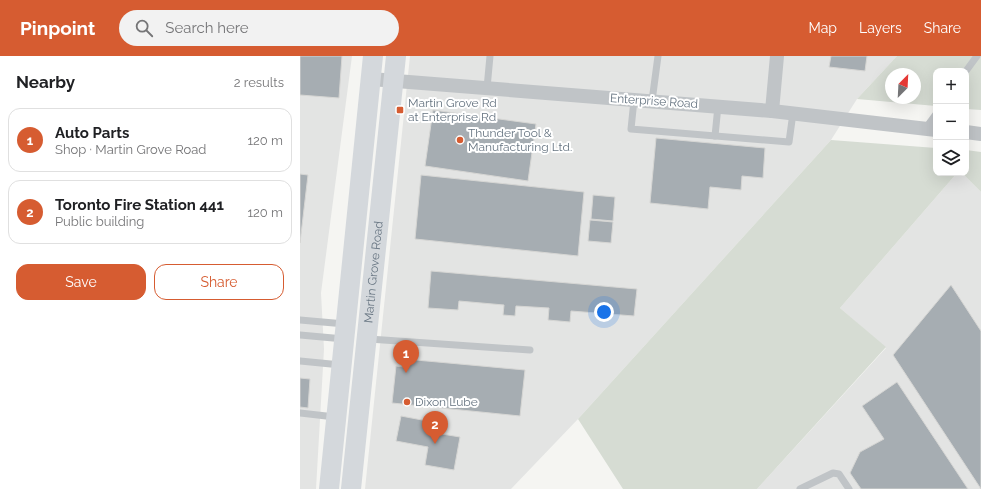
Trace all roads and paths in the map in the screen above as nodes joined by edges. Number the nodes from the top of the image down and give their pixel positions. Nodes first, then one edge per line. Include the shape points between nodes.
1 (373, 56) edge
2 (396, 56) edge
3 (490, 56) edge
4 (658, 56) edge
5 (777, 56) edge
6 (976, 56) edge
7 (968, 68) edge
8 (371, 79) junction
9 (394, 81) junction
10 (488, 88) junction
11 (634, 100) junction
12 (652, 101) junction
13 (718, 106) junction
14 (772, 111) junction
15 (793, 113) junction
16 (931, 130) edge
17 (969, 132) edge
18 (981, 134) edge
19 (715, 136) junction
20 (300, 320) edge
21 (345, 332) junction
22 (300, 335) edge
23 (366, 338) junction
24 (530, 350) dead end
25 (300, 361) edge
26 (342, 364) junction
27 (300, 414) edge
28 (337, 417) junction
29 (813, 486) edge
30 (329, 489) edge
31 (350, 489) edge
32 (800, 489) edge
33 (849, 489) edge

1 - 8 main road, Martin Grove Road
2 - 9 main road, Martin Grove Road
3 - 10 lane
4 - 12 lane
5 - 14 street
6 - 7 lane
8 - 9 street, Enterprise Road
8 - 21 main road, Martin Grove Road
9 - 10 street, Enterprise Road
9 - 23 main road, Martin Grove Road
10 - 11 street, Enterprise Road
11 - 12 street, Enterprise Road
11 - 19 lane via 631,129
12 - 13 street, Enterprise Road
13 - 14 street, Enterprise Road
13 - 19 lane
14 - 15 street, Enterprise Road
15 - 16 street, Enterprise Road
15 - 19 lane via 789,142
17 - 18 street
20 - 21 lane
21 - 22 lane
21 - 26 main road, Martin Grove Road
23 - 24 lane
23 - 31 main road, Martin Grove Road
25 - 26 lane
26 - 28 main road, Martin Grove Road
27 - 28 lane
28 - 30 main road, Martin Grove Road
29 - 32 lane
29 - 33 lane via 833,473 839,474

